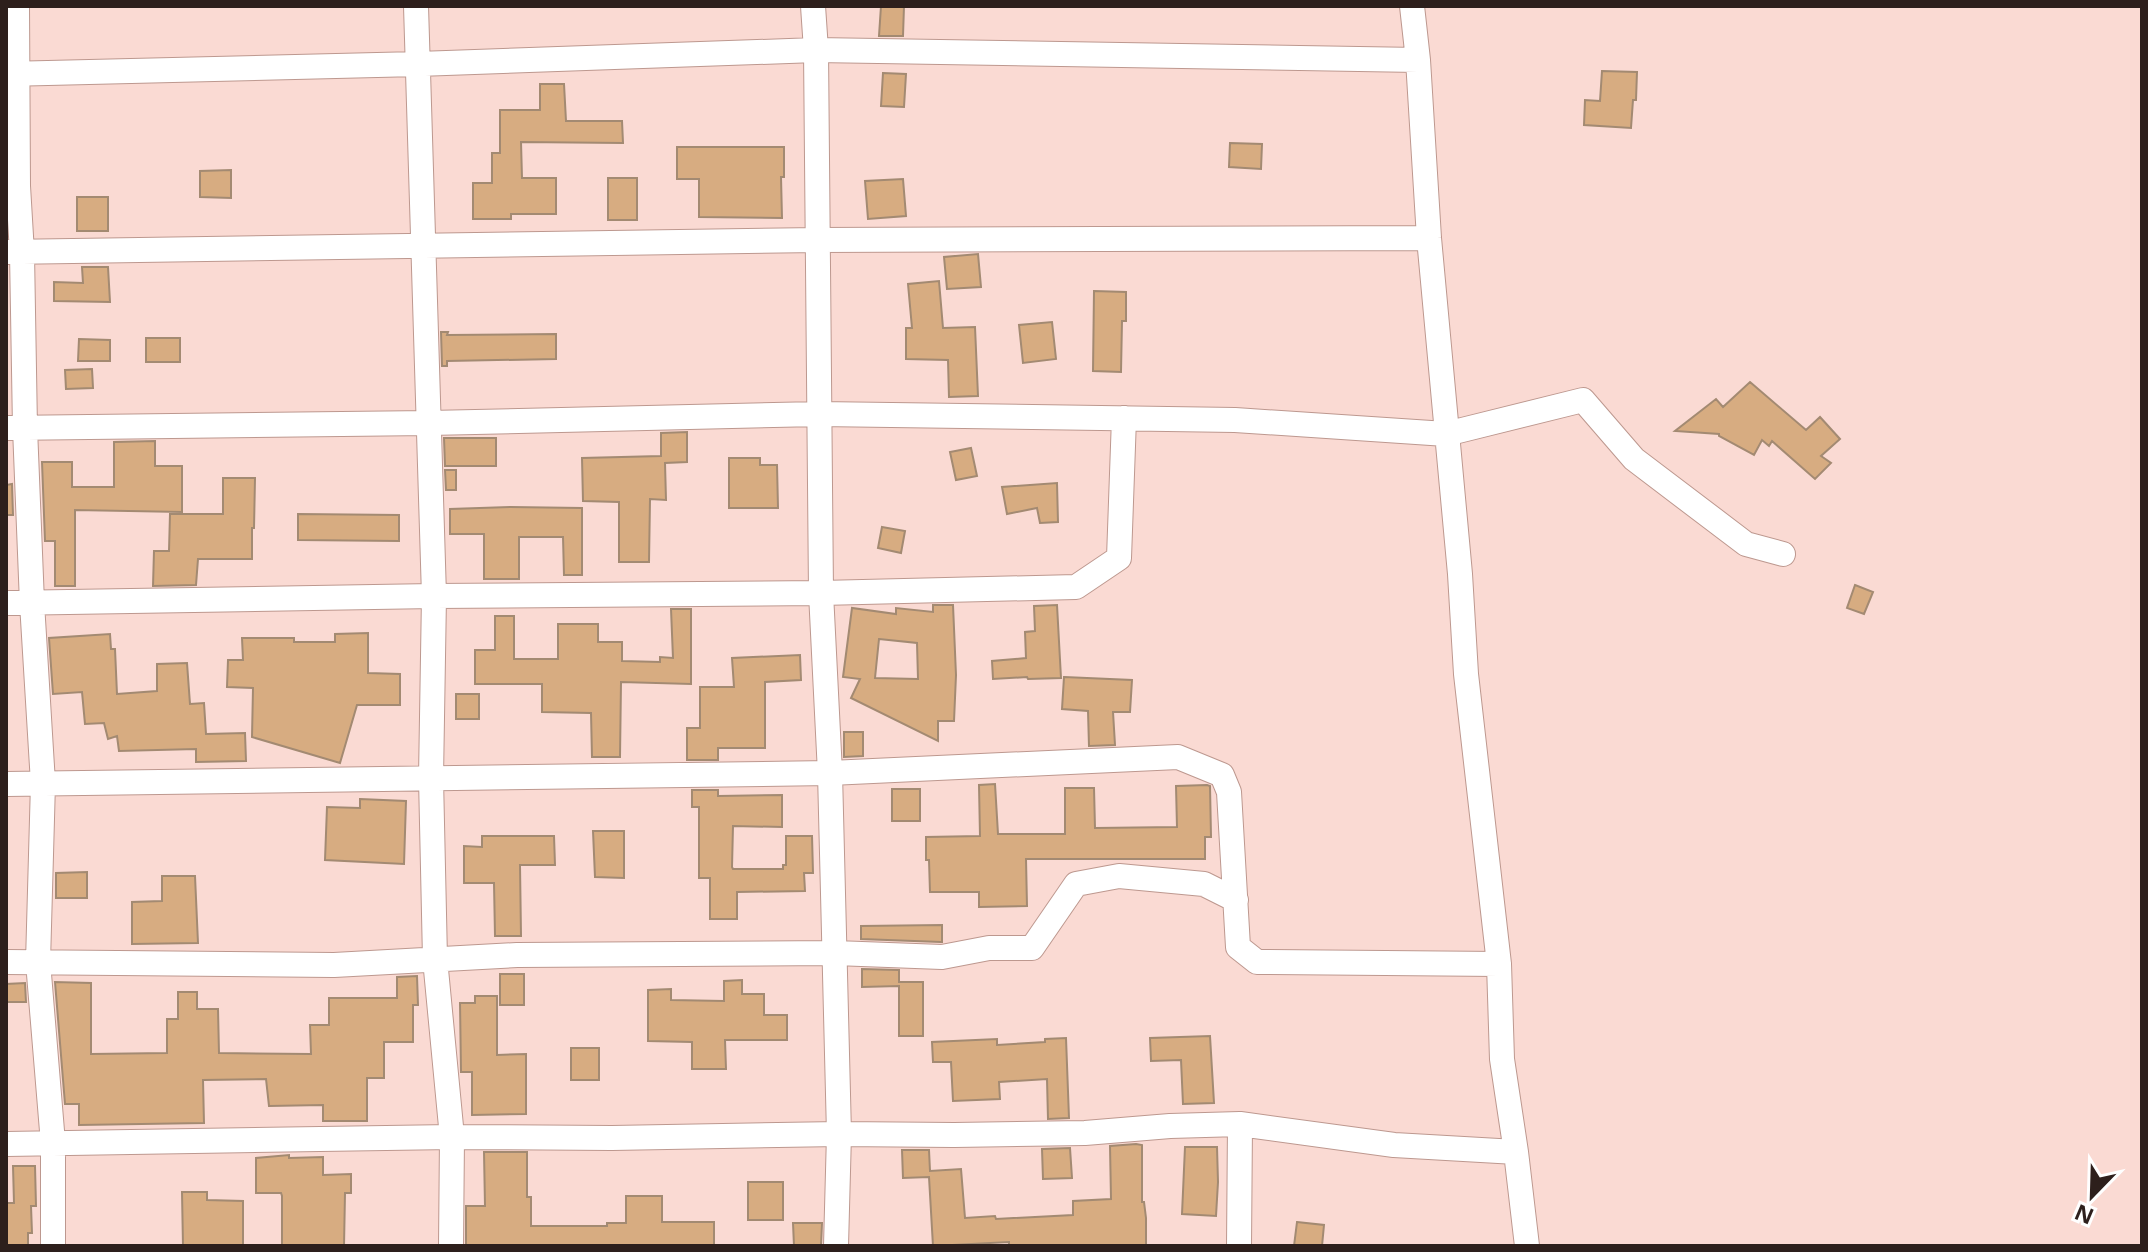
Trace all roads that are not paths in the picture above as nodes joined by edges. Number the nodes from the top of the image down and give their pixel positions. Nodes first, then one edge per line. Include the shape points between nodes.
1 (17, 6) edge
2 (416, 6) edge
3 (813, 6) edge
4 (1412, 6) edge
5 (816, 50) junction
6 (1418, 60) junction
7 (418, 64) junction
8 (12, 74) edge
9 (1429, 238) junction
10 (818, 240) junction
11 (423, 248) junction
12 (14, 252) edge
13 (819, 414) junction
14 (1124, 418) junction
15 (429, 423) junction
16 (16, 428) edge
17 (1446, 434) junction
18 (1783, 554) dead end
19 (821, 593) junction
20 (434, 596) junction
21 (6, 603) edge
22 (32, 603) junction
23 (830, 773) junction
24 (431, 778) junction
25 (43, 783) junction
26 (6, 784) edge
27 (1236, 900) junction
28 (835, 953) junction
29 (435, 959) junction
30 (6, 962) edge
31 (38, 962) junction
32 (1499, 964) junction
33 (1240, 1124) junction
34 (839, 1134) junction
35 (452, 1137) junction
36 (53, 1143) junction
37 (6, 1144) edge
38 (1516, 1152) junction
39 (53, 1246) edge
40 (451, 1246) edge
41 (836, 1246) edge
42 (1239, 1246) edge
43 (1527, 1246) edge

1 - 8 street
2 - 7 street
3 - 5 street
4 - 6 street
5 - 6 street
5 - 7 street
5 - 10 street
6 - 9 street
7 - 8 street
7 - 11 street
8 - 12 street via 18,186
9 - 10 street
9 - 17 street
10 - 11 street
10 - 13 street
11 - 12 street
11 - 15 street
12 - 16 street
13 - 14 street
13 - 15 street
13 - 19 street
14 - 17 street
14 - 19 street via 1119,558 1076,587
15 - 16 street
15 - 20 street
16 - 22 street
17 - 18 street via 1583,400 1634,459 1746,544
17 - 32 street
19 - 20 street
19 - 23 street
20 - 22 street
20 - 24 street
21 - 22 street
22 - 25 street
23 - 24 street
23 - 27 street via 1178,757 1222,775 1229,792
23 - 28 street
24 - 25 street
24 - 29 street
25 - 26 street
25 - 31 street
27 - 28 street via 1204,884 1119,876 1076,884 1032,948 989,948 942,957
27 - 32 street via 1238,947 1257,962
28 - 29 street
28 - 34 street
29 - 31 street via 334,965
29 - 35 street
30 - 31 street
31 - 36 street
32 - 38 street via 1502,1059
33 - 34 street via 1085,1133
33 - 38 street via 1394,1145
33 - 42 street
34 - 35 street
34 - 41 street
35 - 36 street
35 - 40 street
36 - 37 street
36 - 39 street
38 - 43 street

